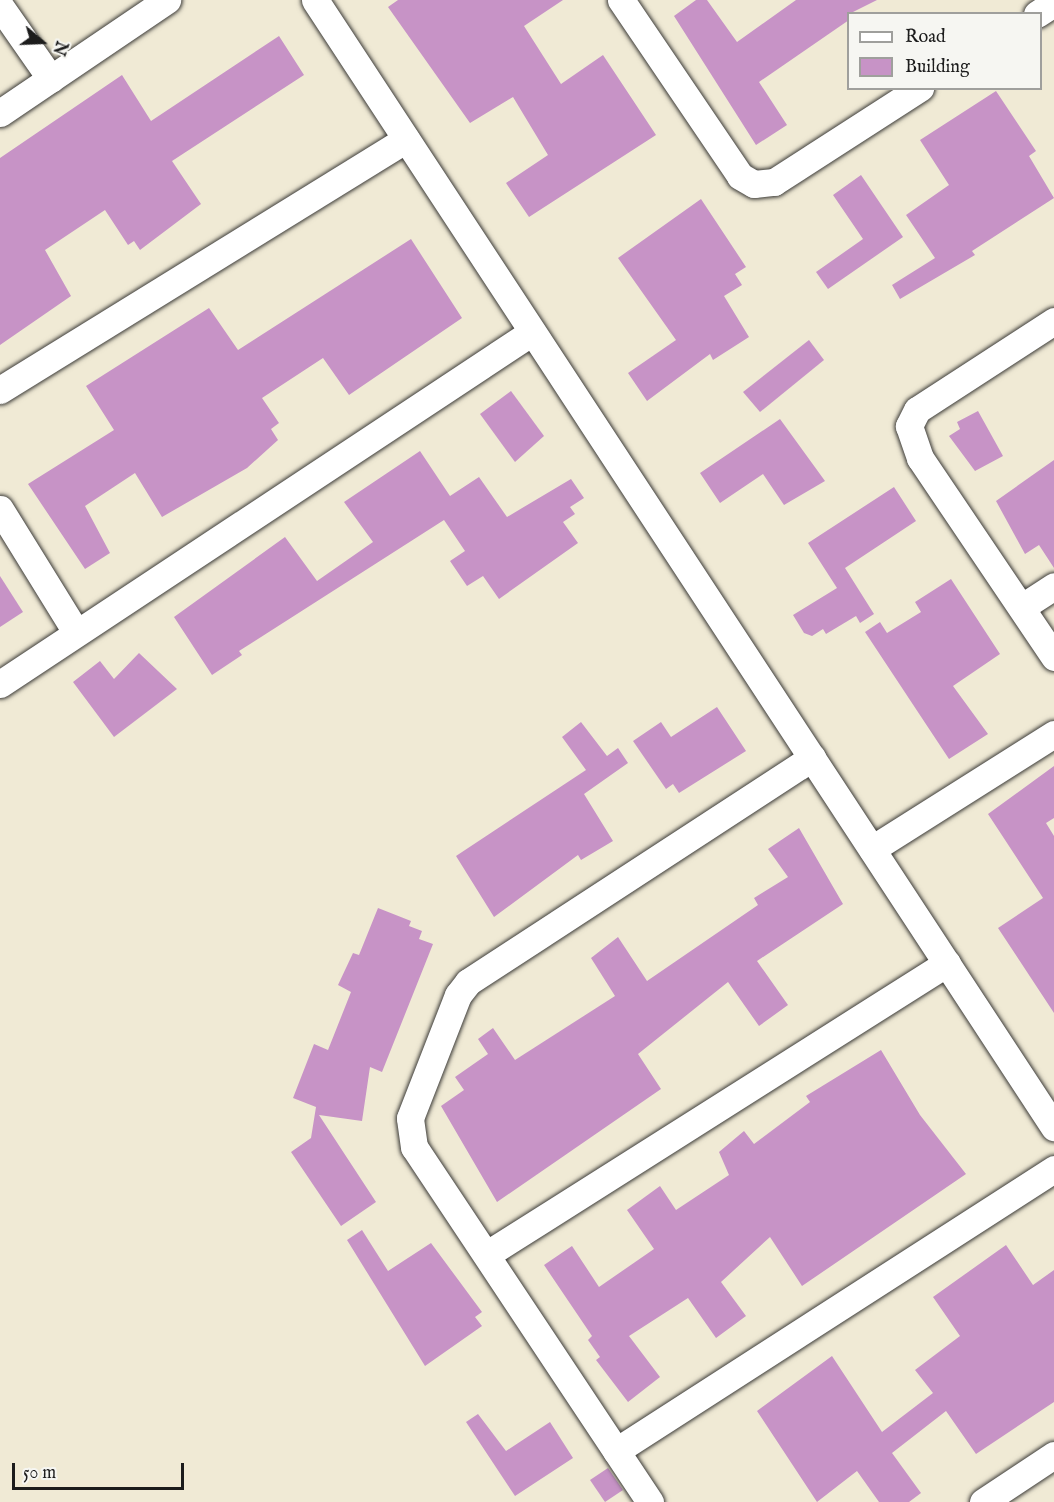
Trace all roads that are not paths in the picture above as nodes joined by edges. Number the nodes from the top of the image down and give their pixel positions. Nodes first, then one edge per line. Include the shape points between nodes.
1 (167, 0) edge
2 (625, 1) edge
3 (1054, 3) edge
4 (325, 4) edge
5 (0, 6) edge
6 (1041, 12) edge
7 (51, 79) junction
8 (917, 90) edge
9 (0, 113) edge
10 (406, 139) junction
11 (1054, 321) edge
12 (532, 332) junction
13 (0, 390) edge
14 (0, 509) edge
15 (1054, 586) edge
16 (1022, 607) junction
17 (76, 632) junction
18 (1054, 657) edge
19 (0, 684) edge
20 (1054, 734) edge
21 (812, 758) junction
22 (872, 849) junction
23 (946, 963) junction
24 (1054, 1127) edge
25 (1054, 1169) edge
26 (489, 1253) junction
27 (616, 1451) junction
28 (1054, 1455) edge
29 (650, 1502) edge
30 (982, 1502) edge

1 - 7 street
2 - 8 street via 740,176 754,184 774,182
3 - 6 street
4 - 10 street
5 - 7 street
7 - 9 street
10 - 12 street
10 - 13 street
11 - 16 street via 917,410 909,426 920,458
12 - 17 street
12 - 21 street
14 - 17 street
15 - 16 street
16 - 18 street
17 - 19 street
20 - 22 street
21 - 22 street
21 - 26 street via 468,982 458,994 410,1118 410,1132 414,1147
22 - 23 street
23 - 24 street
23 - 26 street
25 - 27 street
26 - 27 street
27 - 29 street
28 - 30 street

